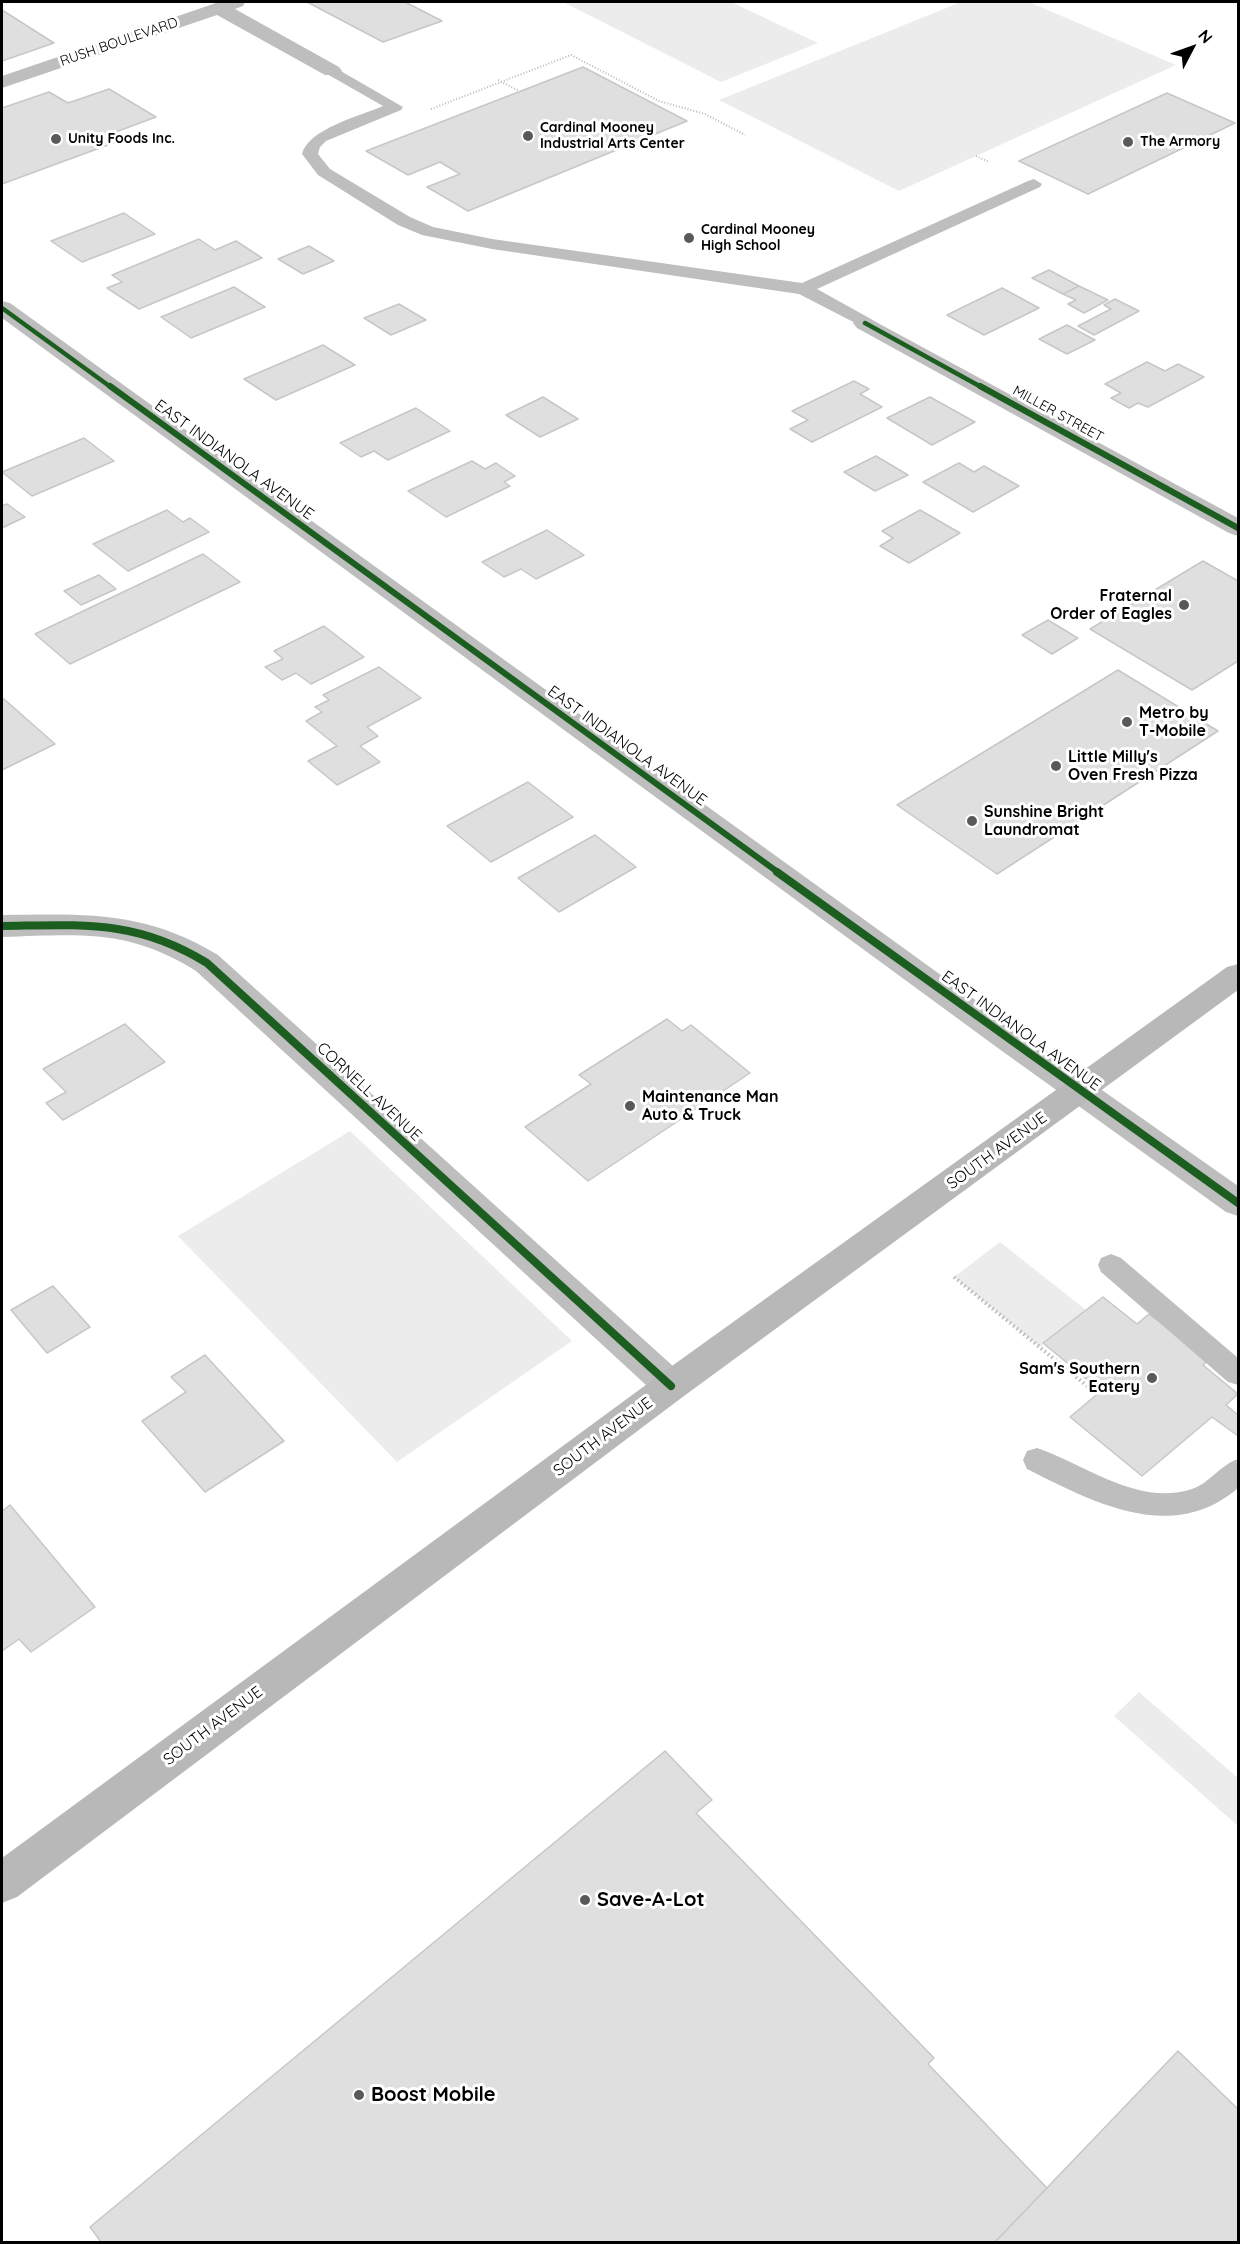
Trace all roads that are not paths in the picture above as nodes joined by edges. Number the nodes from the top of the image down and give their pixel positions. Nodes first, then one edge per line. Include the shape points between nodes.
1 (228, 4) edge
2 (332, 71) joint
3 (2, 82) edge
4 (1034, 184) dead end
5 (804, 289) junction
6 (2, 308) edge
7 (865, 323) joint
8 (1239, 528) edge
9 (2, 926) edge
10 (1239, 975) edge
11 (1080, 1091) junction
12 (1239, 1203) edge
13 (1111, 1266) dead end
14 (1239, 1374) edge
15 (671, 1386) junction
16 (1037, 1460) dead end
17 (1239, 1472) edge
18 (2, 1883) edge

1 - 2 street
1 - 3 street, RUSH BOULEVARD
2 - 5 lane via 394,107 320,138 312,145 310,154 324,172 404,221 428,231 492,244
4 - 5 lane
5 - 7 lane
6 - 11 street, EAST INDIANOLA AVENUE
7 - 8 street, MILLER STREET
9 - 15 street, CORNELL AVENUE via 115,926 153,933 186,948
10 - 11 main road, SOUTH AVENUE
11 - 12 street, EAST INDIANOLA AVENUE
11 - 15 main road, SOUTH AVENUE
13 - 14 lane
15 - 18 main road, SOUTH AVENUE
16 - 17 lane via 1093,1487 1162,1505 1193,1502

